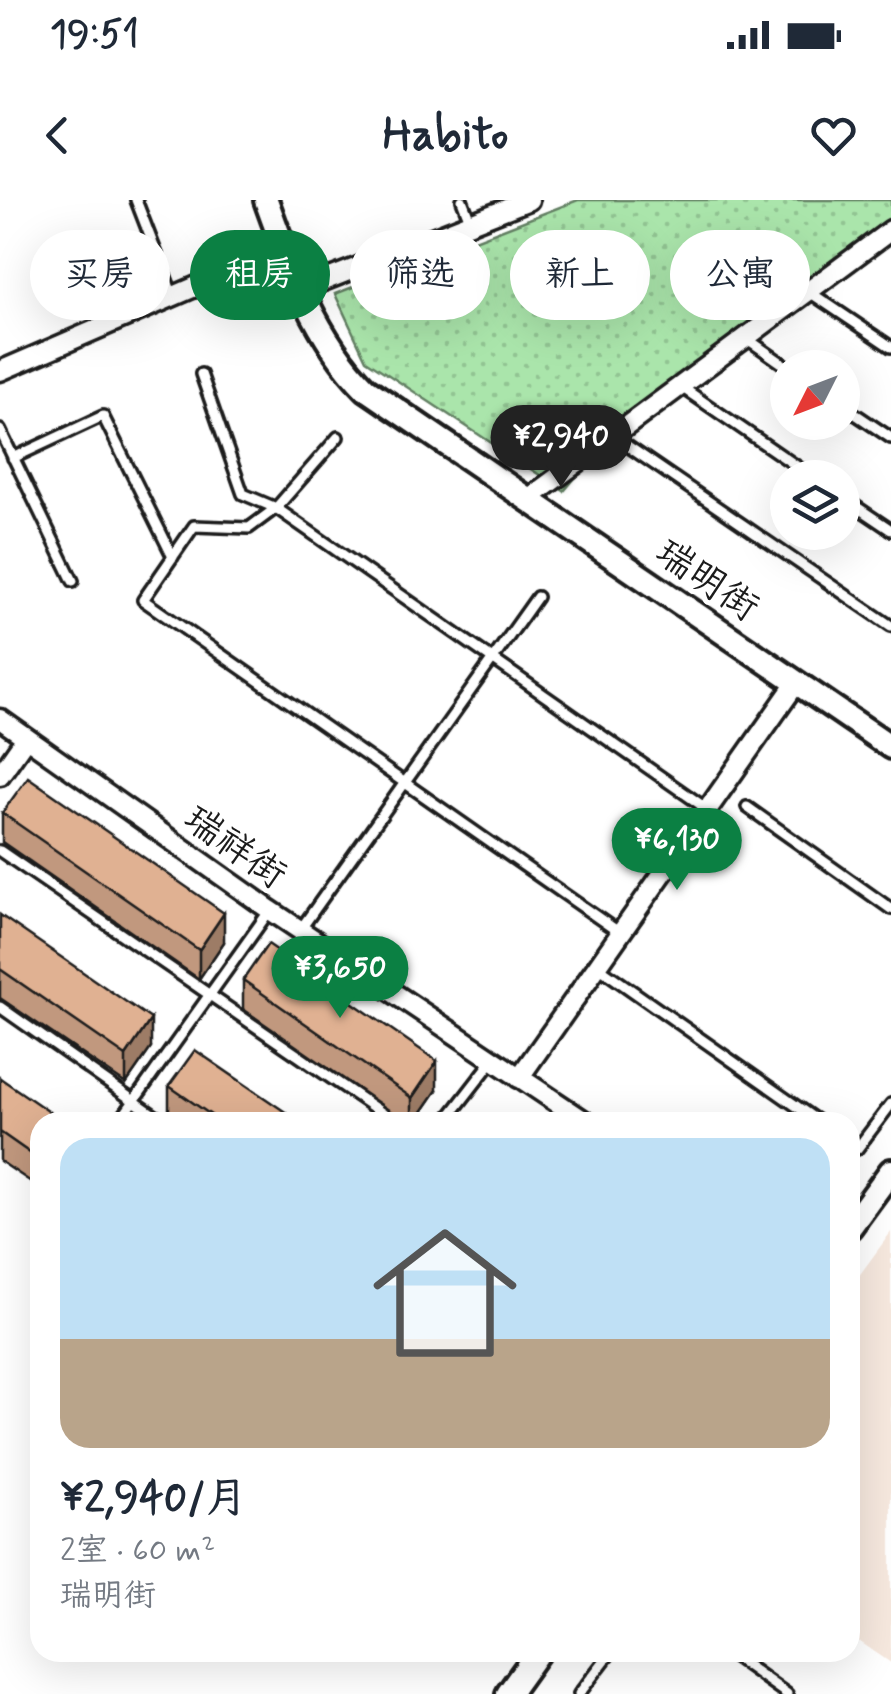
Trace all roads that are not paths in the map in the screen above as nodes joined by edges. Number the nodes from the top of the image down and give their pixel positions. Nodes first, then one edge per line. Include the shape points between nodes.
1 (136, 200) edge
2 (266, 200) edge
3 (462, 200) edge
4 (528, 200) edge
5 (471, 222) junction
6 (276, 230) edge
7 (889, 234) edge
8 (330, 278) edge
9 (190, 289) edge
10 (810, 291) edge
11 (810, 293) edge
12 (173, 296) junction
13 (317, 320) edge
14 (770, 320) edge
15 (746, 338) junction
16 (891, 347) edge
17 (770, 355) edge
18 (0, 371) edge
19 (200, 374) dead end
20 (680, 386) junction
21 (860, 416) edge
22 (0, 430) edge
23 (612, 436) junction
24 (338, 437) dead end
25 (891, 438) edge
26 (13, 458) junction
27 (788, 460) edge
28 (528, 499) junction
29 (276, 508) junction
30 (860, 509) edge
31 (891, 530) edge
32 (173, 556) junction
33 (74, 581) dead end
34 (537, 597) dead end
35 (891, 626) edge
36 (491, 661) junction
37 (797, 682) junction
38 (0, 719) edge
39 (26, 738) junction
40 (891, 745) edge
41 (0, 775) edge
42 (404, 784) junction
43 (747, 807) dead end
44 (707, 809) junction
45 (0, 851) edge
46 (270, 910) junction
47 (891, 910) edge
48 (300, 930) junction
49 (620, 934) junction
50 (597, 966) junction
51 (211, 996) junction
52 (0, 1007) edge
53 (493, 1060) junction
54 (519, 1078) junction
55 (134, 1101) junction
56 (891, 1104) edge
57 (126, 1112) edge
58 (150, 1112) edge
59 (380, 1112) edge
60 (453, 1112) edge
61 (571, 1112) edge
62 (805, 1112) edge
63 (860, 1146) edge
64 (891, 1170) edge
65 (860, 1213) edge
66 (531, 1662) edge
67 (603, 1662) edge
68 (742, 1662) edge
69 (508, 1694) edge
70 (579, 1694) edge
71 (787, 1694) edge

1 - 12 lane
2 - 6 street, 瑞明街
3 - 5 lane
4 - 5 street
5 - 8 street
7 - 10 street
9 - 12 street
11 - 16 lane
12 - 18 street
13 - 28 street, 瑞明街 via 343,366 366,389
14 - 15 street
15 - 17 lane
15 - 20 street
19 - 29 lane via 244,494
20 - 23 street
20 - 27 lane
21 - 25 lane
22 - 26 lane
23 - 28 street
23 - 35 lane
24 - 29 lane
26 - 32 lane via 102,416
26 - 33 lane
28 - 37 street, 瑞明街
29 - 32 lane via 250,528 194,526
29 - 36 lane
30 - 31 lane
32 - 42 lane via 143,600
34 - 36 lane
36 - 42 lane
36 - 44 lane
37 - 40 street, 瑞明街
37 - 44 street
38 - 39 street, 瑞祥街
39 - 41 street
39 - 46 street, 瑞祥街
42 - 48 lane
42 - 49 lane
43 - 47 lane
44 - 49 street
45 - 51 lane
46 - 48 street, 瑞祥街
46 - 51 lane
48 - 53 street, 瑞祥街
49 - 50 street
50 - 54 street
50 - 62 lane
51 - 55 lane
51 - 59 lane
52 - 55 lane
53 - 54 street, 瑞祥街
53 - 60 lane
54 - 61 street, 瑞祥街
55 - 57 lane
55 - 58 lane
56 - 63 lane
64 - 65 street
66 - 69 street
67 - 70 lane
68 - 71 lane

